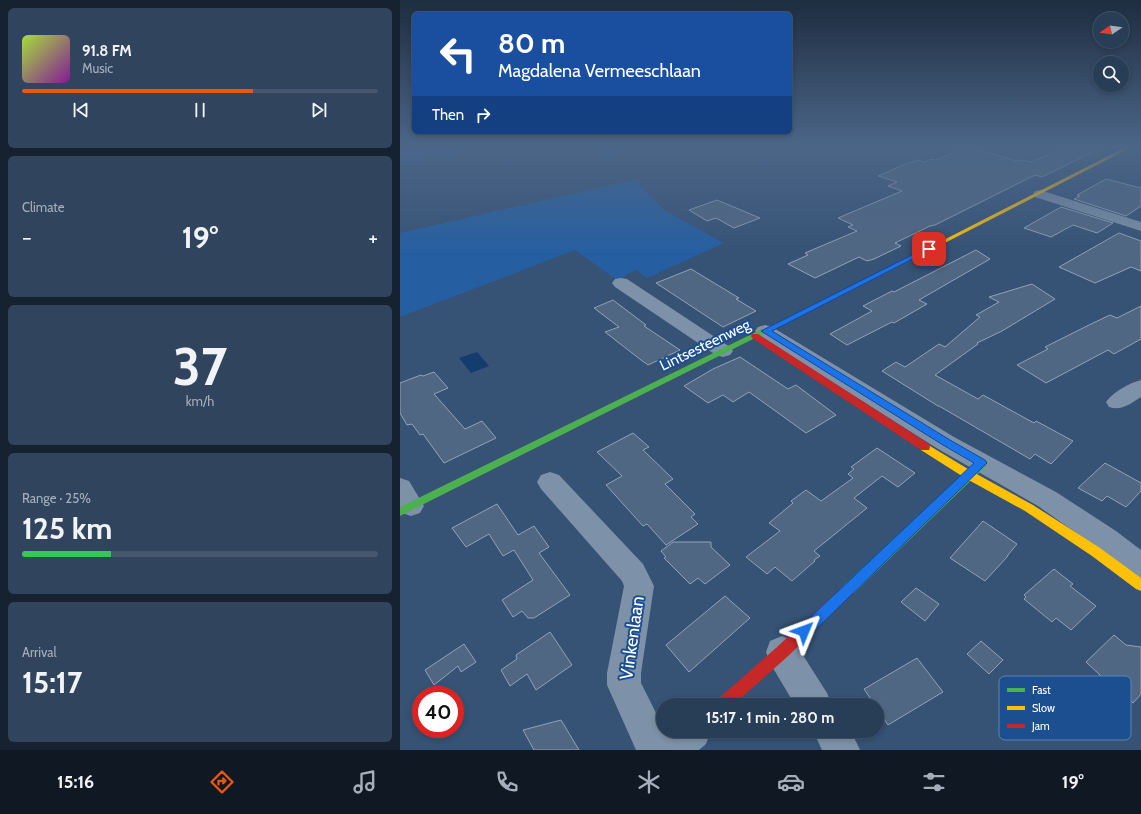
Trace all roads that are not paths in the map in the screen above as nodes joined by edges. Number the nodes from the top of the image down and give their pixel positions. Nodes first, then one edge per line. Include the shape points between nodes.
1 (1063, 182) edge
2 (1040, 194) junction
3 (1141, 227) edge
4 (621, 283) dead end
5 (760, 333) junction
6 (723, 351) junction
7 (1141, 386) edge
8 (1117, 402) dead end
9 (975, 469) junction
10 (550, 482) dead end
11 (404, 502) edge
12 (1141, 566) edge
13 (1141, 585) edge
14 (782, 652) junction
15 (730, 698) edge
16 (811, 698) edge
17 (684, 738) edge
18 (835, 738) edge
19 (655, 750) edge
20 (671, 750) edge
21 (842, 750) edge

1 - 2 street, Lintsesteenweg
2 - 3 street
2 - 5 street, Lintsesteenweg
4 - 6 street
5 - 6 street, Lintsesteenweg
5 - 9 street via 946,443
6 - 11 street, Lintsesteenweg
7 - 8 street
9 - 12 street via 1047,499
9 - 13 street
9 - 14 street
10 - 19 street, Vinkenlaan via 633,573 639,586 624,685
14 - 15 street
14 - 16 street
17 - 20 street
18 - 21 street

